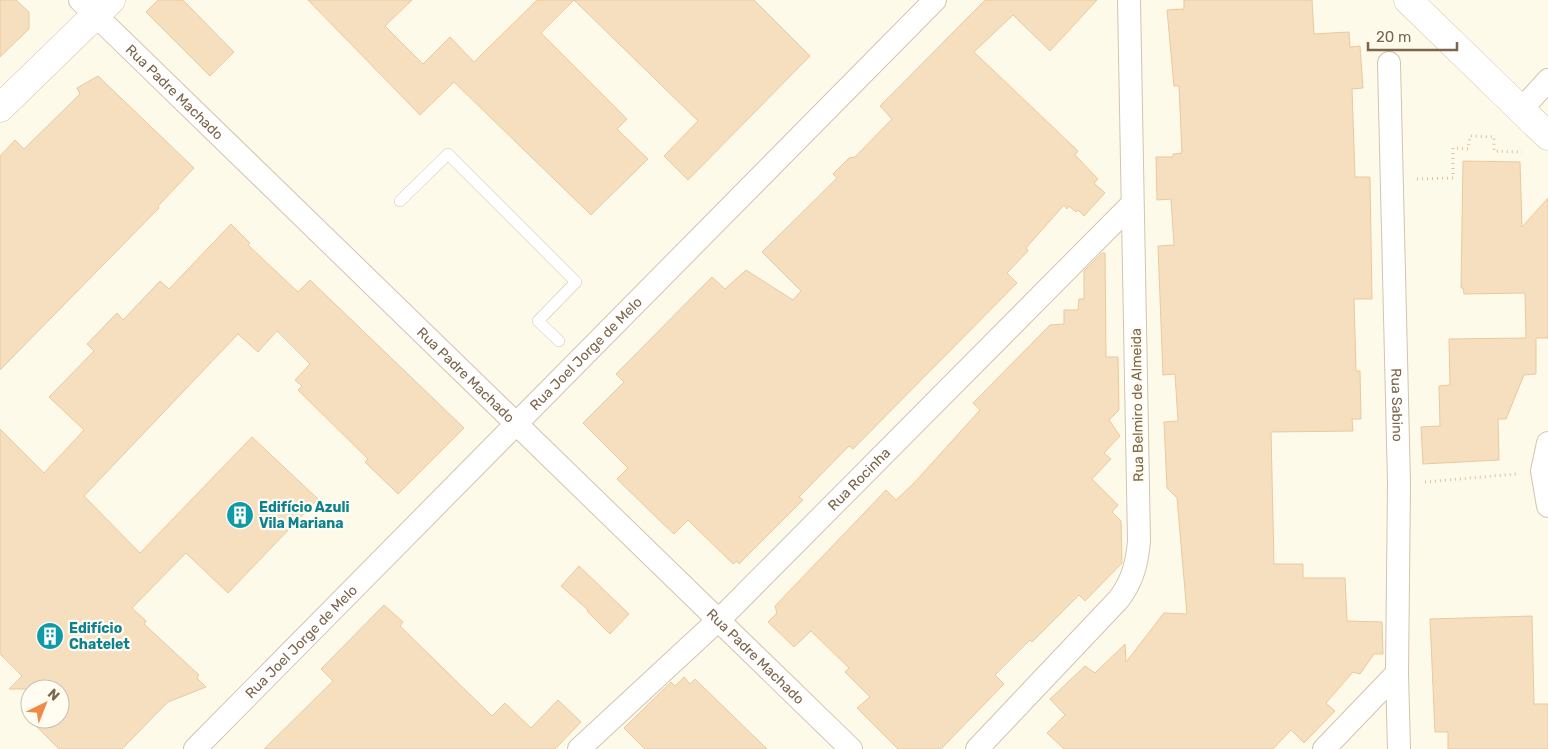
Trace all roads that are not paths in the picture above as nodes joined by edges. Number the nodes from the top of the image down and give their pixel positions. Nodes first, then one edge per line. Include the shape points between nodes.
1 (935, 0) edge
2 (1129, 0) edge
3 (1408, 0) edge
4 (95, 5) edge
5 (1389, 63) dead end
6 (1548, 80) edge
7 (0, 108) edge
8 (1521, 110) junction
9 (1545, 133) edge
10 (400, 201) dead end
11 (1132, 204) junction
12 (559, 341) dead end
13 (518, 425) junction
14 (1548, 443) edge
15 (1548, 506) edge
16 (718, 620) junction
17 (1397, 673) junction
18 (195, 749) edge
19 (579, 749) edge
20 (851, 749) edge
21 (977, 749) edge
22 (1324, 749) edge
23 (1399, 749) edge

1 - 13 street, Rua Joel Jorge de Melo
2 - 11 street, Rua Belmiro de Almeida
3 - 8 main road
4 - 7 main road
4 - 13 street, Rua Padre Machado
5 - 17 street, Rua Sabino via 1399,484
6 - 8 street
8 - 9 main road
10 - 12 lane via 448,154 576,282 538,321
11 - 16 street, Rua Rocinha
11 - 21 street, Rua Belmiro de Almeida via 1139,541 1133,576 1119,599
13 - 16 street, Rua Padre Machado
13 - 18 street, Rua Joel Jorge de Melo
14 - 15 street via 1542,472
16 - 19 street, Rua Rocinha
16 - 20 street, Rua Padre Machado
17 - 22 street
17 - 23 street, Rua Sabino

